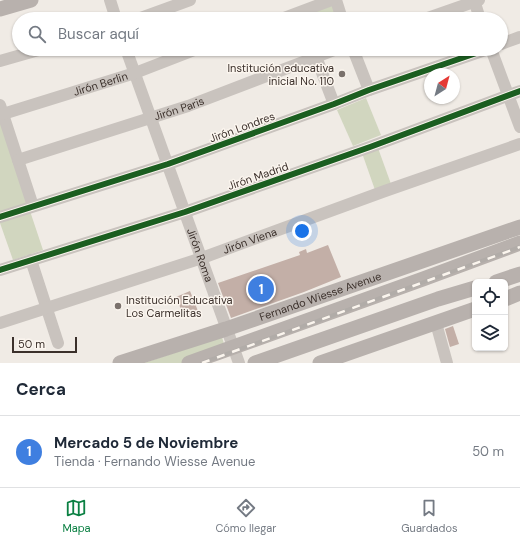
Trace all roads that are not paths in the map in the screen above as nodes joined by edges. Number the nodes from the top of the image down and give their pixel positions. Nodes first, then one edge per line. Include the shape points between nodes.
1 (31, 0) edge
2 (110, 0) edge
3 (190, 0) edge
4 (332, 0) edge
5 (336, 0) edge
6 (476, 1) edge
7 (0, 9) edge
8 (114, 12) edge
9 (157, 12) edge
10 (309, 12) edge
11 (340, 12) edge
12 (445, 12) edge
13 (478, 12) edge
14 (520, 37) edge
15 (508, 41) edge
16 (18, 56) edge
17 (129, 56) edge
18 (179, 56) edge
19 (308, 56) edge
20 (316, 56) edge
21 (357, 56) edge
22 (469, 56) edge
23 (493, 56) edge
24 (0, 61) edge
25 (135, 73) junction
26 (369, 90) junction
27 (520, 91) edge
28 (508, 96) junction
29 (334, 104) junction
30 (2, 109) edge
31 (152, 118) junction
32 (520, 127) edge
33 (520, 144) edge
34 (18, 160) junction
35 (168, 164) junction
36 (33, 206) junction
37 (186, 212) junction
38 (0, 217) edge
39 (520, 226) edge
40 (520, 242) edge
41 (202, 258) junction
42 (31, 260) junction
43 (0, 270) edge
44 (520, 274) edge
45 (505, 279) edge
46 (472, 289) edge
47 (520, 293) edge
48 (508, 297) edge
49 (47, 308) junction
50 (472, 310) edge
51 (0, 323) edge
52 (436, 323) junction
53 (226, 329) junction
54 (58, 343) dead end
55 (233, 348) junction
56 (120, 363) edge
57 (189, 363) edge
58 (238, 363) edge
59 (255, 363) edge
60 (320, 363) edge
61 (447, 363) edge

1 - 7 main road
2 - 8 street
3 - 9 street
4 - 10 street
5 - 11 street
6 - 12 street
6 - 13 street
14 - 15 street
16 - 24 street
17 - 25 street, Jirón Roma
18 - 25 street, Jirón Berlin
19 - 31 street, Jirón Paris via 188,106
20 - 29 street
21 - 26 street
22 - 26 street, Jirón Londres
23 - 28 street
25 - 30 street, Jirón Berlin
25 - 31 street, Jirón Roma
26 - 29 street, Jirón Londres
27 - 28 street, Jirón Madrid
28 - 32 street
28 - 37 street, Jirón Madrid via 370,148
29 - 35 street, Jirón Londres
30 - 34 street
31 - 34 street, Jirón Paris
31 - 35 street, Jirón Roma
33 - 41 street, Jirón Viena
34 - 36 street
35 - 36 street, Jirón Londres
35 - 37 street, Jirón Roma
36 - 38 street, Jirón Londres
37 - 41 street, Jirón Roma
37 - 42 street, Jirón Madrid
39 - 53 main road, Fernando Wiesse Avenue
40 - 55 main road, Fernando Wiesse Avenue
41 - 49 street, Jirón Viena
41 - 53 street, Jirón Roma
42 - 43 street, Jirón Madrid
42 - 49 street
44 - 45 main road
46 - 59 main road
47 - 48 main road
49 - 51 street, Jirón Viena
49 - 54 street
50 - 52 main road
52 - 60 main road
52 - 61 street
53 - 55 street, Jirón Roma
53 - 56 main road, Fernando Wiesse Avenue
55 - 57 main road, Fernando Wiesse Avenue
55 - 58 street, Jirón Roma

